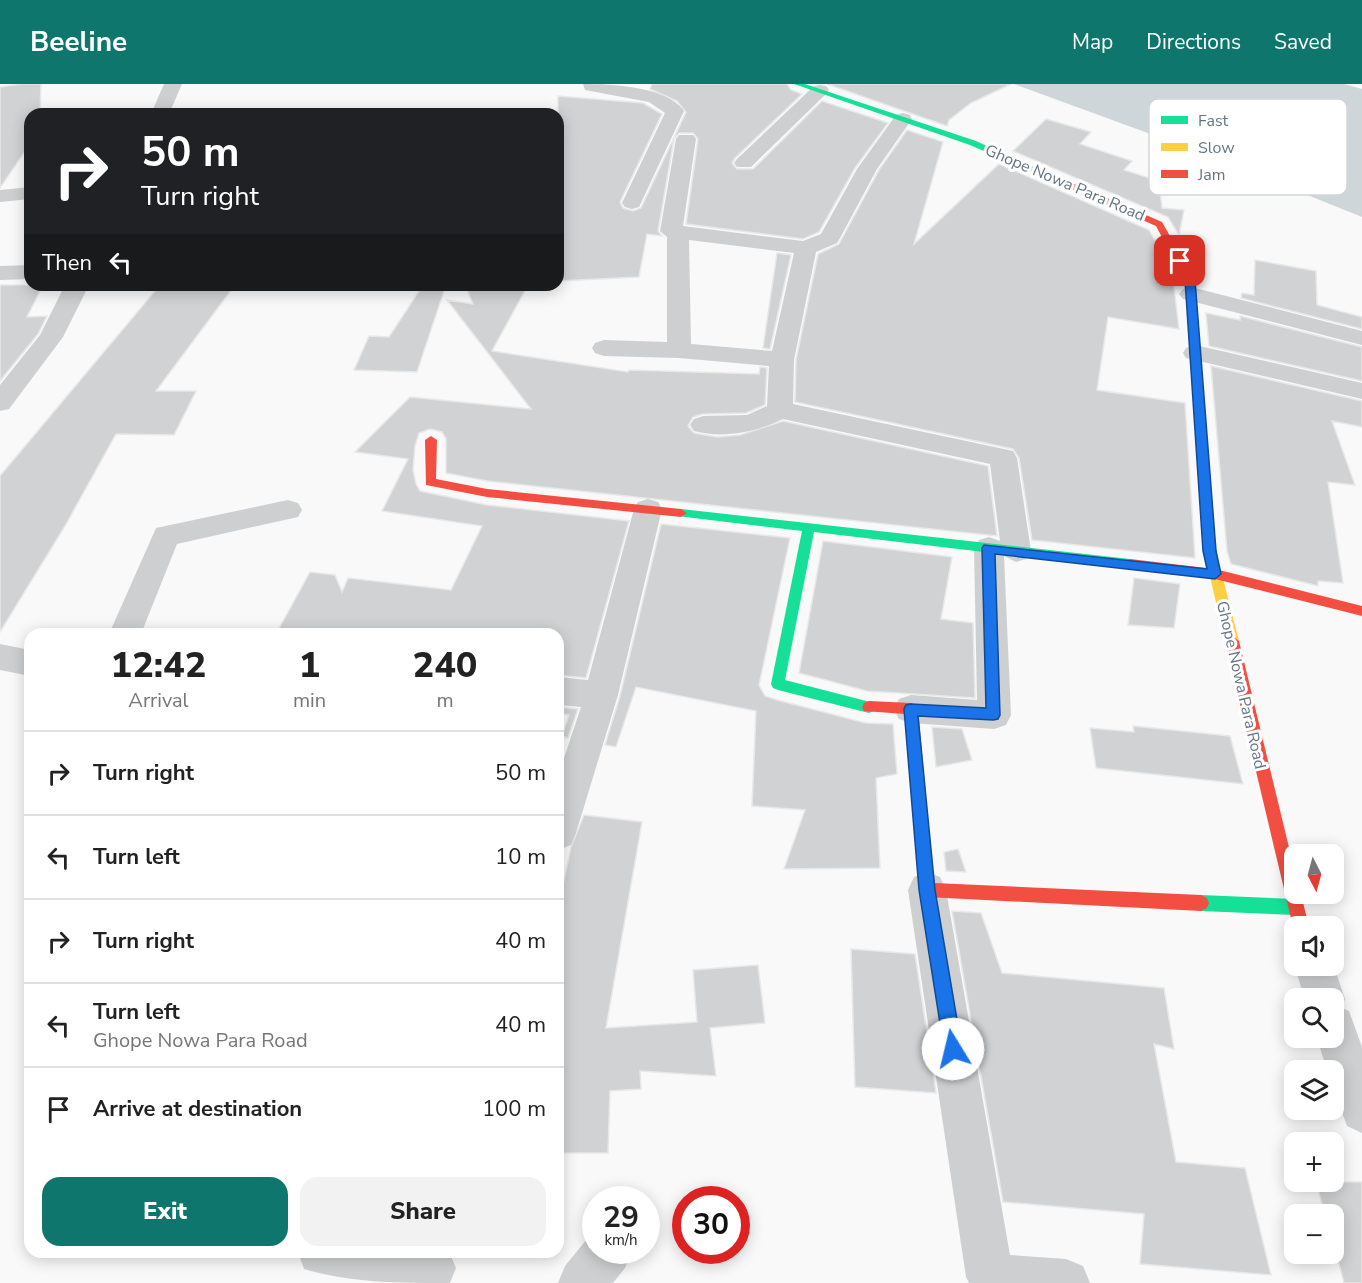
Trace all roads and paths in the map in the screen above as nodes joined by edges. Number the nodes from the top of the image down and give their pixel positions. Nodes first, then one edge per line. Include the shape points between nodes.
1 (173, 84) edge
2 (593, 84) edge
3 (798, 84) edge
4 (820, 90) junction
5 (163, 108) edge
6 (903, 119) junction
7 (686, 140) dead end
8 (744, 163) dead end
9 (24, 194) edge
10 (0, 196) edge
11 (632, 203) dead end
12 (678, 232) junction
13 (806, 248) junction
14 (24, 272) edge
15 (0, 273) edge
16 (74, 291) edge
17 (1191, 294) junction
18 (1362, 338) edge
19 (604, 348) dead end
20 (679, 350) junction
21 (1195, 353) junction
22 (782, 360) junction
23 (1362, 391) edge
24 (0, 403) edge
25 (780, 411) junction
26 (703, 425) dead end
27 (430, 441) dead end
28 (648, 509) junction
29 (288, 510) dead end
30 (809, 527) junction
31 (1002, 550) junction
32 (1215, 574) junction
33 (1362, 611) edge
34 (128, 628) edge
35 (0, 657) edge
36 (24, 662) edge
37 (564, 691) edge
38 (601, 694) junction
39 (911, 709) junction
40 (564, 809) edge
41 (927, 890) junction
42 (1295, 907) junction
43 (1298, 916) edge
44 (1344, 1019) edge
45 (1362, 1021) edge
46 (1341, 1048) edge
47 (1362, 1111) edge
48 (363, 1258) edge
49 (597, 1264) edge
50 (432, 1268) edge
51 (988, 1281) edge
52 (582, 1283) edge
53 (1066, 1283) edge

1 - 5 street
2 - 11 street via 655,98 675,111
3 - 4 street, Ghope Nowa Para Road
4 - 6 street, Ghope Nowa Para Road
4 - 8 street
6 - 13 street via 867,169 830,238
6 - 17 street, Ghope Nowa Para Road via 973,143 1159,224 1190,280
7 - 12 street via 671,231
9 - 10 street
12 - 13 street
12 - 20 street
13 - 22 street
14 - 15 street
16 - 24 street via 51,337
17 - 18 street
17 - 21 street, Ghope Nowa Para Road
19 - 20 street
20 - 22 street
21 - 23 street
21 - 32 street, Ghope Nowa Para Road
22 - 25 street
25 - 26 street via 751,424
25 - 31 street via 1003,458
27 - 28 street via 430,482 487,494
28 - 30 street
28 - 38 street
29 - 34 street via 166,536
30 - 31 street
30 - 39 street via 778,684 867,707
31 - 32 street
31 - 39 street via 993,715
32 - 33 street
32 - 42 street, Ghope Nowa Para Road
35 - 36 street
37 - 38 street
38 - 40 street
39 - 41 street
41 - 42 street
41 - 51 street
42 - 43 street, Ghope Nowa Para Road
44 - 45 street
46 - 47 street
48 - 50 street
49 - 52 street
51 - 53 street

